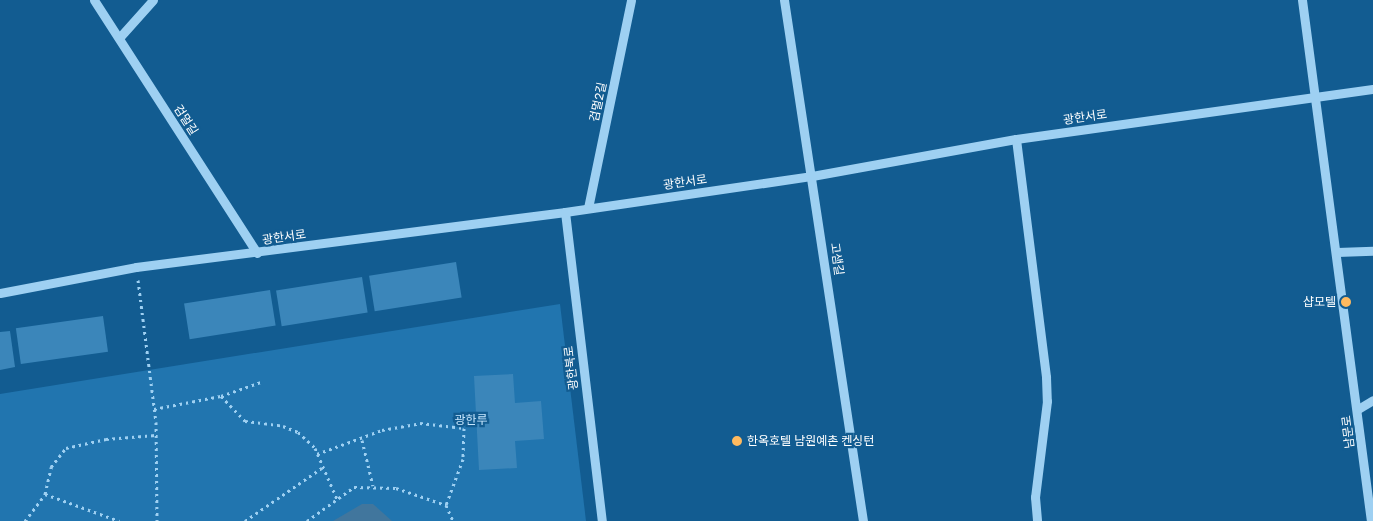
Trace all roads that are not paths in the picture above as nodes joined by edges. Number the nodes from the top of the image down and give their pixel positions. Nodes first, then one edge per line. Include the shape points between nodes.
1 (94, 0) edge
2 (153, 0) edge
3 (631, 0) edge
4 (784, 0) edge
5 (1302, 0) edge
6 (119, 38) junction
7 (1373, 89) edge
8 (1313, 96) junction
9 (1016, 139) junction
10 (812, 176) junction
11 (588, 208) junction
12 (566, 212) junction
13 (1337, 252) junction
14 (1373, 252) edge
15 (257, 253) junction
16 (0, 293) edge
17 (1373, 400) edge
18 (1358, 409) junction
19 (602, 521) edge
20 (863, 521) edge
21 (1037, 521) edge
22 (1371, 521) edge

1 - 6 street, 검멀길
2 - 6 street
3 - 11 street, 검멀2길
4 - 10 street, 고샘길
5 - 8 street, 남문로
6 - 15 street, 검멀길
7 - 8 street, 광한서로
8 - 9 street, 광한서로
8 - 13 street, 남문로
9 - 10 street, 광한서로
9 - 21 street via 1047,401 1038,458
10 - 11 street, 광한서로
10 - 20 street, 고샘길
11 - 12 street, 광한서로
12 - 15 street, 광한서로
12 - 19 street, 광한북로
13 - 14 street
13 - 18 street, 남문로
15 - 16 street, 광한서로 via 136,267
17 - 18 street
18 - 22 street, 남문로

